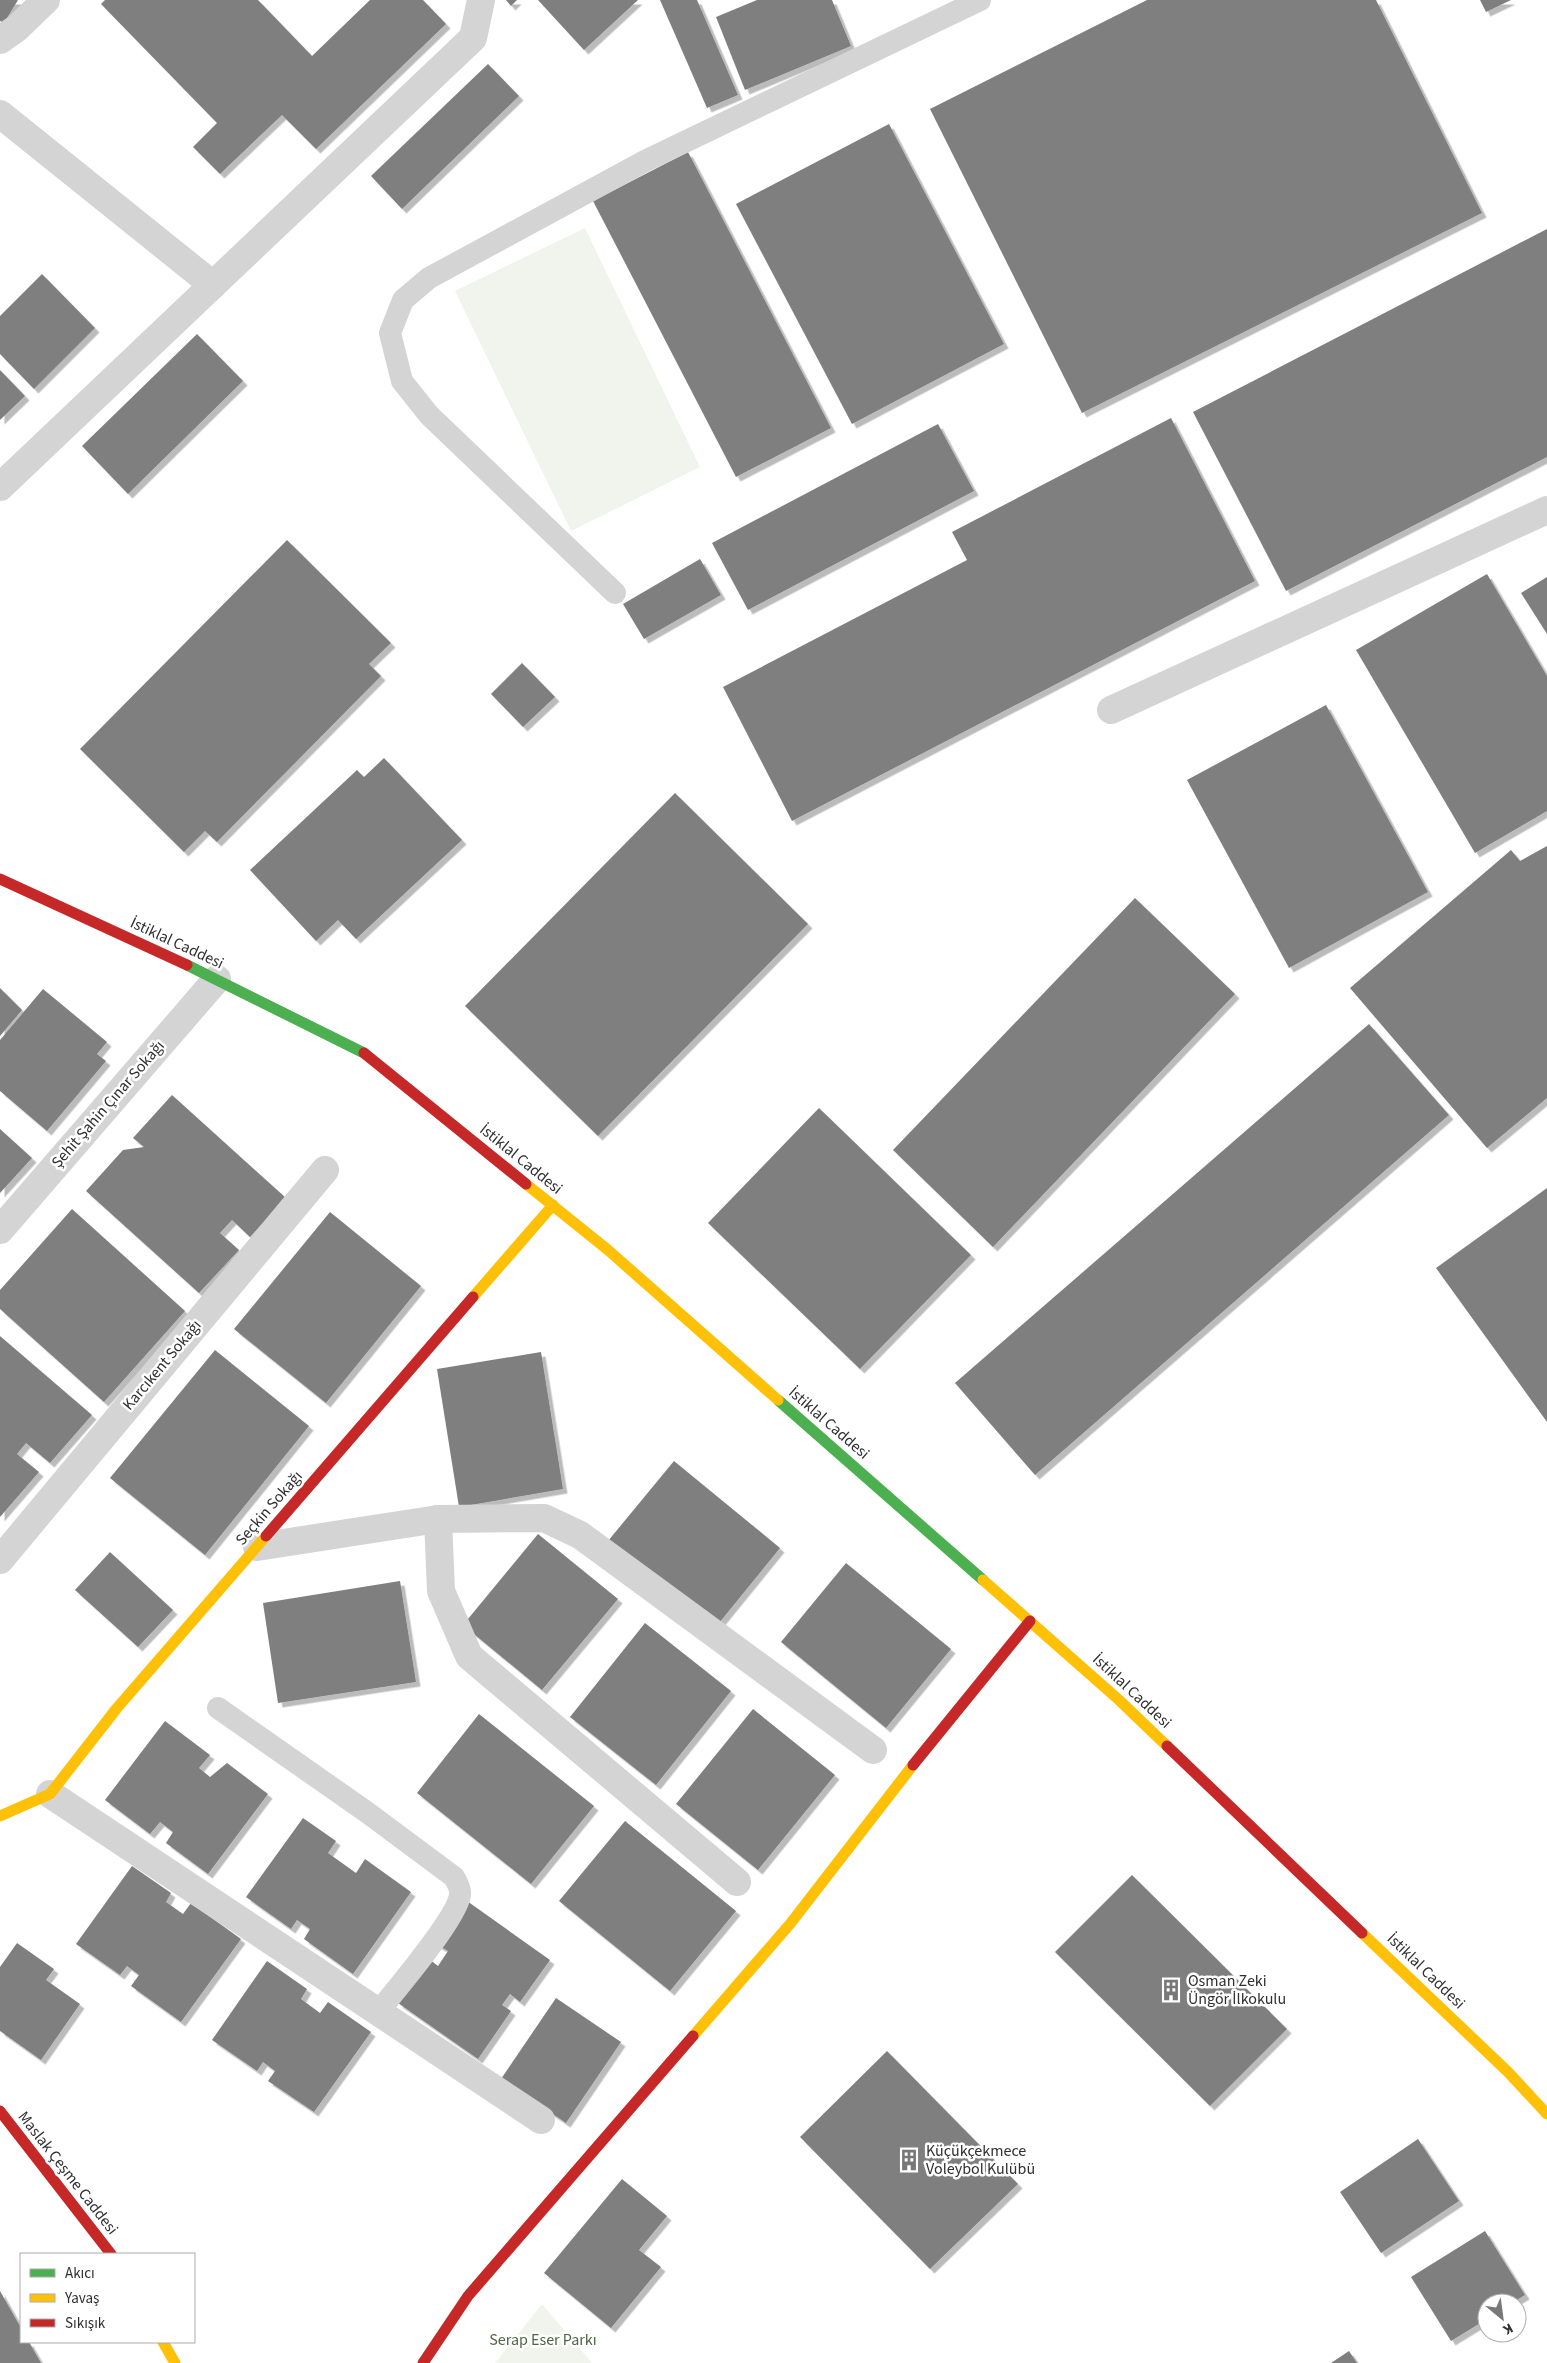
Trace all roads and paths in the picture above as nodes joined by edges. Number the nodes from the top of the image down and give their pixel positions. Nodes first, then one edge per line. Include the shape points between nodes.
1 (46, 0) edge
2 (481, 0) edge
3 (980, 0) edge
4 (3, 35) edge
5 (0, 114) edge
6 (213, 285) junction
7 (0, 487) edge
8 (1547, 510) edge
9 (615, 593) dead end
10 (1111, 710) dead end
11 (0, 879) edge
12 (216, 979) junction
13 (325, 1170) dead end
14 (553, 1205) junction
15 (0, 1230) edge
16 (438, 1519) junction
17 (257, 1546) junction
18 (0, 1560) edge
19 (1030, 1621) junction
20 (218, 1708) dead end
21 (874, 1750) dead end
22 (50, 1794) junction
23 (0, 1816) edge
24 (737, 1882) dead end
25 (378, 2012) junction
26 (0, 2111) edge
27 (1547, 2114) edge
28 (540, 2120) dead end
29 (109, 2253) edge
30 (164, 2343) edge
31 (175, 2363) edge
32 (423, 2363) edge

1 - 4 street
2 - 6 street via 473,38
3 - 9 lane via 645,161 429,278 403,300 390,333 402,380 429,415
5 - 6 street
6 - 7 street
8 - 10 street
11 - 12 street, İstiklal Caddesi
12 - 14 street, İstiklal Caddesi via 361,1051
12 - 15 street, Şehit Şahin Çınar Sokağı
13 - 18 street, Karcıkent Sokağı
14 - 17 street, Seçkin Sokağı
14 - 19 street, İstiklal Caddesi
16 - 17 street
16 - 21 street via 544,1518 580,1535
16 - 24 street via 441,1591 469,1656
17 - 22 street, Seçkin Sokağı via 117,1708
19 - 27 street, İstiklal Caddesi via 1119,1700 1508,2072
19 - 32 street via 900,1781 790,1924 468,2296
20 - 25 lane via 368,1812 454,1877 461,1893 457,1905 419,1961
22 - 23 street, Seçkin Sokağı
22 - 25 street
25 - 28 street
26 - 29 street, Maslak Çeşme Caddesi
30 - 31 street

